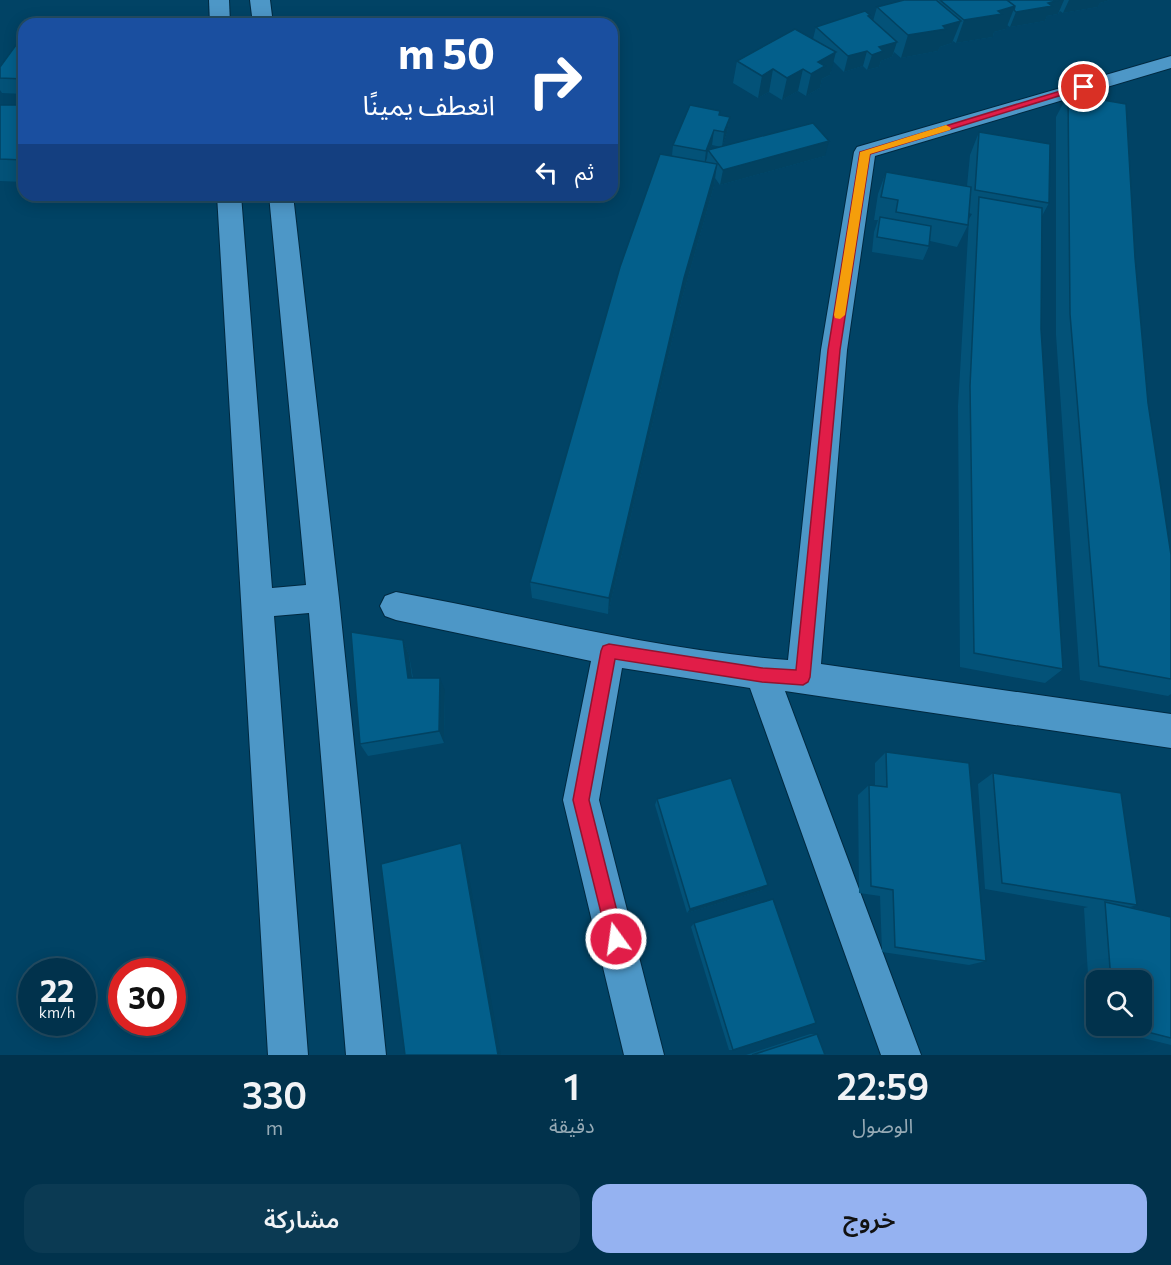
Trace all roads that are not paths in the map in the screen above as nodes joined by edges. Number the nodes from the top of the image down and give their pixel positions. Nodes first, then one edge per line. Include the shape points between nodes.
1 (219, 0) edge
2 (260, 0) edge
3 (220, 18) edge
4 (262, 18) edge
5 (1171, 62) edge
6 (230, 201) edge
7 (281, 201) edge
8 (323, 598) junction
9 (258, 603) junction
10 (396, 606) dead end
11 (609, 651) junction
12 (762, 675) junction
13 (803, 677) junction
14 (1171, 730) edge
15 (288, 1055) edge
16 (366, 1055) edge
17 (644, 1055) edge
18 (901, 1055) edge

1 - 3 street
2 - 4 street
5 - 13 street via 865,152 834,350
6 - 9 street
7 - 8 street
8 - 9 street
8 - 16 street
9 - 15 street
10 - 11 street
11 - 12 street
11 - 17 street via 581,800
12 - 13 street
12 - 18 street
13 - 14 street

